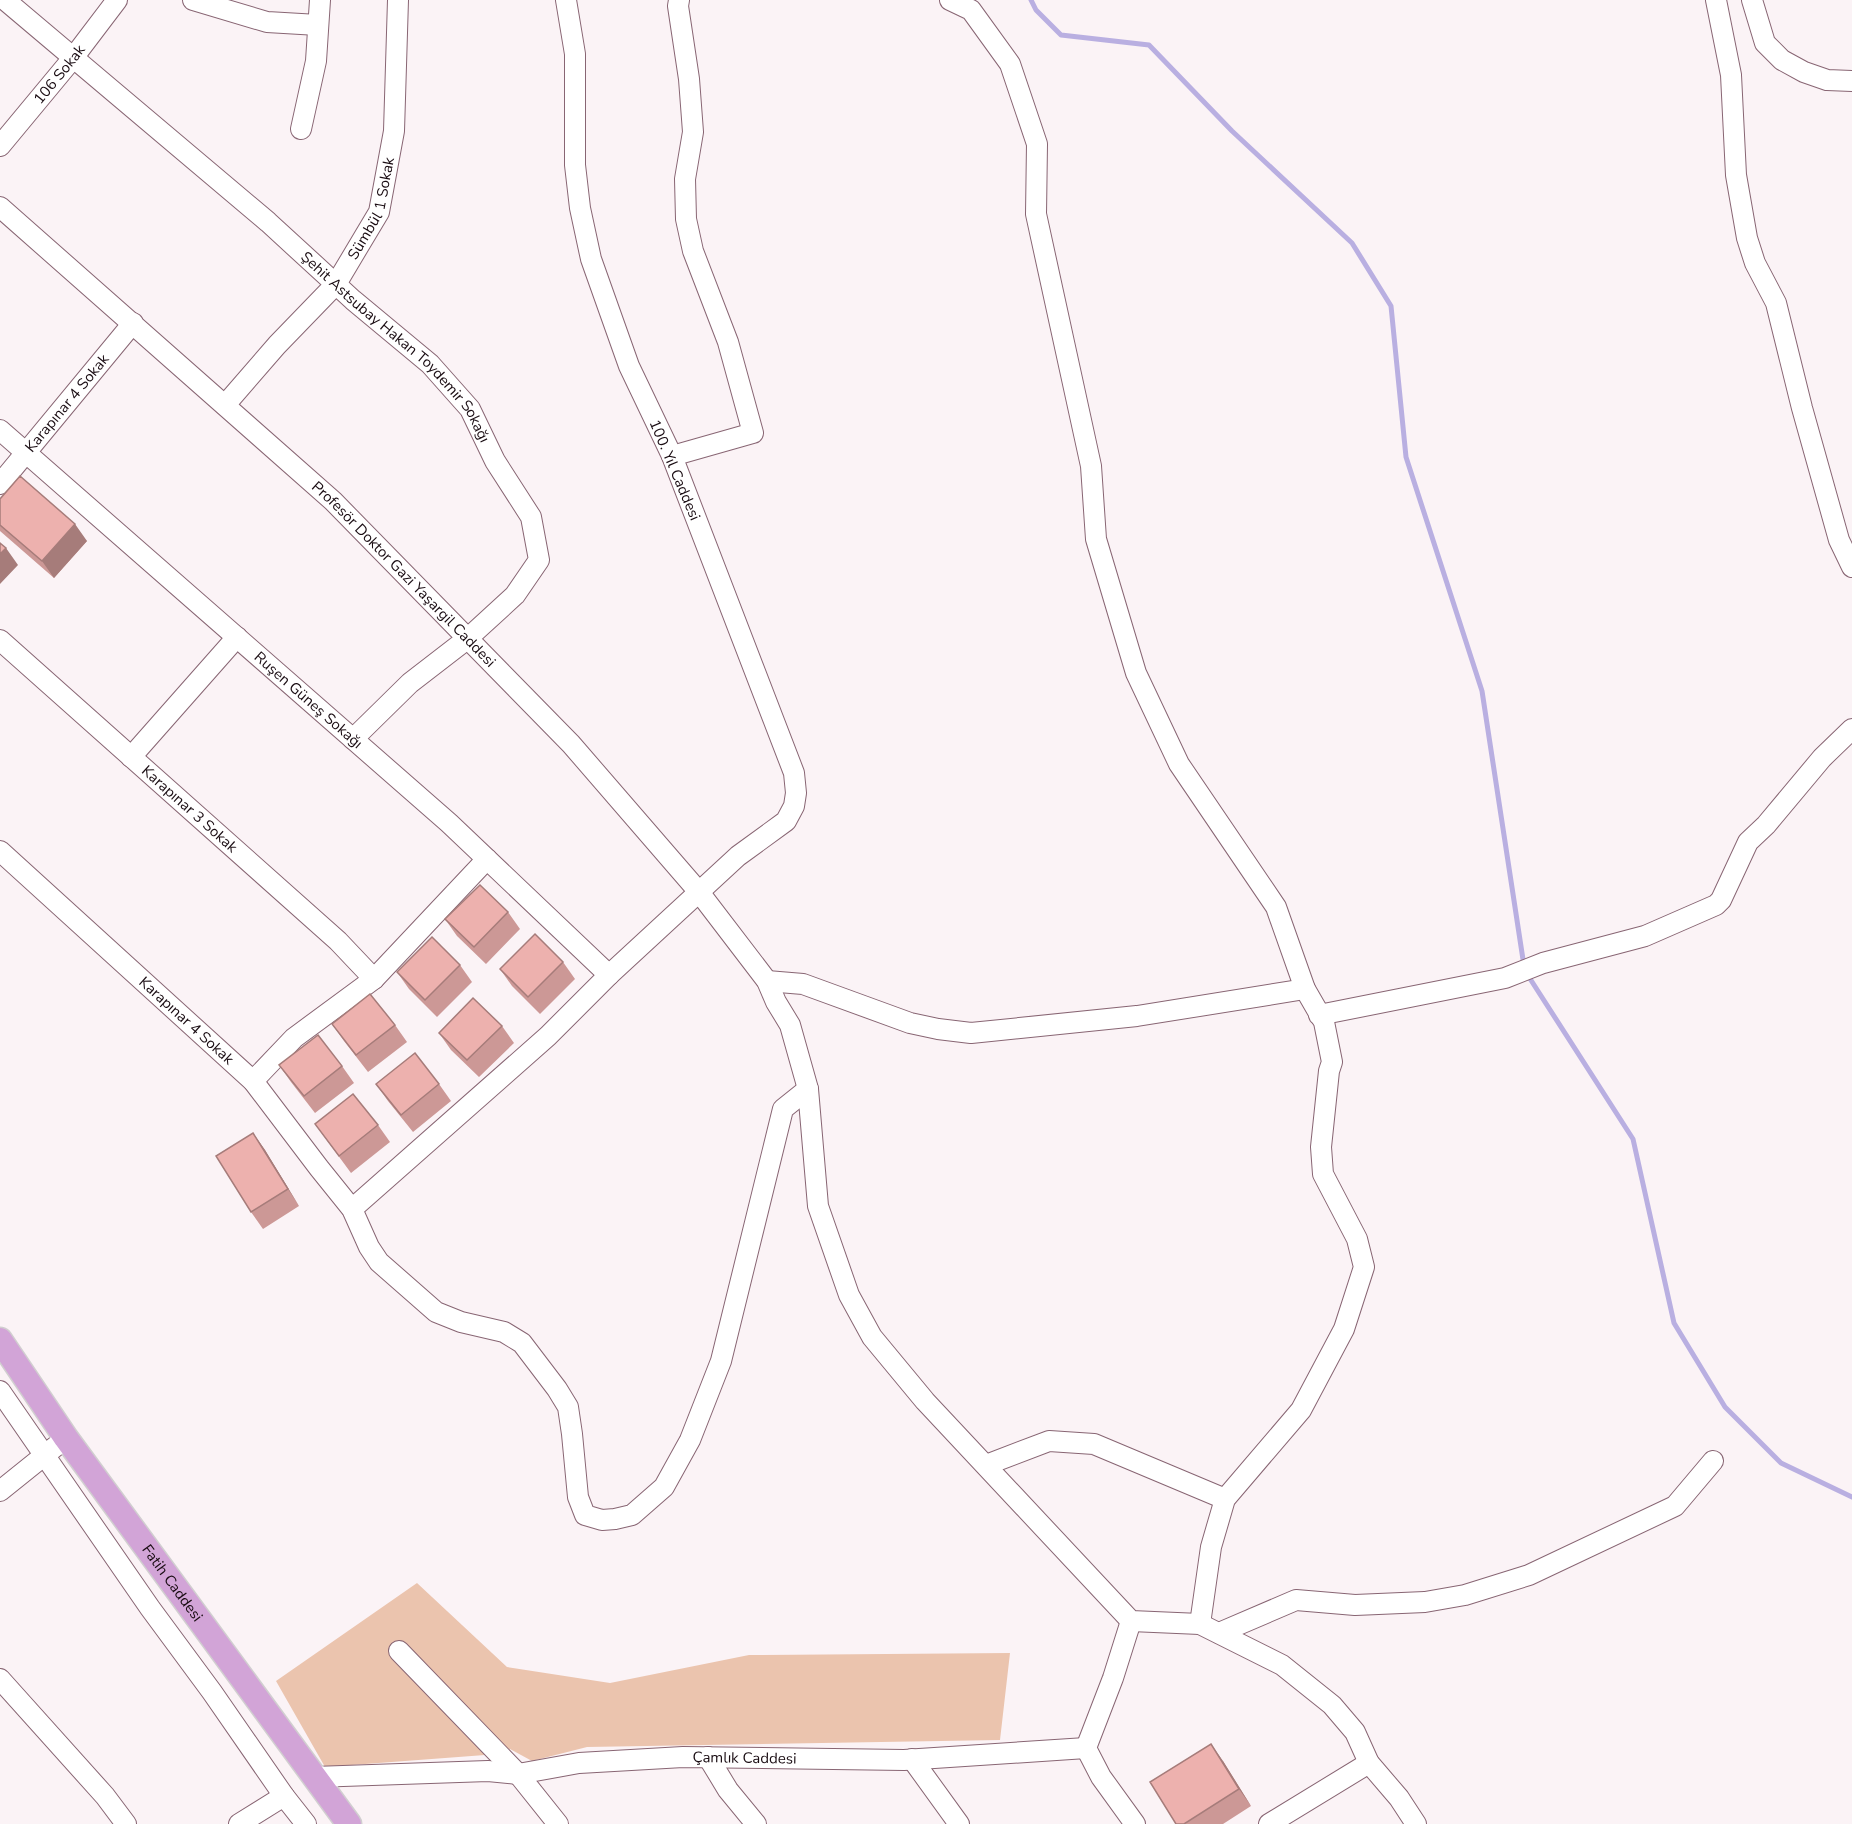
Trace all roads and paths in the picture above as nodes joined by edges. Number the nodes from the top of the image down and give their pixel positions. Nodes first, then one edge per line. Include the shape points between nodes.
1 (5, 0) edge
2 (117, 0) edge
3 (193, 0) edge
4 (320, 0) edge
5 (398, 0) edge
6 (566, 0) edge
7 (680, 0) edge
8 (950, 0) edge
9 (1716, 0) edge
10 (1758, 3) edge
11 (318, 25) junction
12 (74, 58) junction
13 (1852, 81) edge
14 (301, 129) dead end
15 (0, 146) edge
16 (0, 207) edge
17 (336, 284) junction
18 (133, 323) junction
19 (225, 405) junction
20 (0, 430) edge
21 (25, 452) junction
22 (672, 456) junction
23 (0, 483) edge
24 (1852, 567) edge
25 (237, 636) junction
26 (467, 639) junction
27 (0, 640) edge
28 (1852, 729) edge
29 (353, 739) junction
30 (131, 757) junction
31 (0, 851) edge
32 (487, 859) junction
33 (699, 892) junction
34 (609, 975) junction
35 (374, 979) junction
36 (767, 981) junction
37 (1305, 989) junction
38 (1319, 1015) junction
39 (253, 1081) junction
40 (808, 1089) junction
41 (352, 1209) junction
42 (0, 1340) edge
43 (0, 1392) edge
44 (66, 1438) junction
45 (45, 1455) junction
46 (1713, 1461) dead end
47 (986, 1465) junction
48 (0, 1491) edge
49 (1224, 1499) junction
50 (1131, 1620) junction
51 (1200, 1624) junction
52 (1219, 1633) junction
53 (399, 1651) dead end
54 (0, 1679) edge
55 (1086, 1748) junction
56 (708, 1757) junction
57 (912, 1759) junction
58 (1369, 1763) junction
59 (518, 1774) junction
60 (314, 1777) junction
61 (284, 1796) junction
62 (126, 1824) edge
63 (240, 1824) edge
64 (306, 1824) edge
65 (349, 1824) edge
66 (558, 1824) edge
67 (756, 1824) edge
68 (958, 1824) edge
69 (1135, 1824) edge
70 (1269, 1824) edge
71 (1416, 1824) edge

1 - 12 street, Şehit Astsubay Hakan Toydemir Sokağı
2 - 12 street, 106 Sokak
3 - 11 street via 267,22
4 - 11 street
5 - 17 street, Sümbül 1 Sokak via 394,131 379,212
6 - 22 street, 100. Yıl Caddesi via 575,54 575,165 591,259 629,366
7 - 22 street via 693,132 685,179 686,219 693,251 729,342 753,433
8 - 37 street via 971,10 1010,64 1037,144 1035,214 1091,466 1096,539 1136,674 1179,764 1276,907
9 - 24 street via 1731,75 1736,175 1747,238 1776,303 1839,540
10 - 13 street via 1765,43 1782,60 1827,80
11 - 14 street via 316,61
12 - 15 street, 106 Sokak
12 - 17 street, Şehit Astsubay Hakan Toydemir Sokağı
16 - 18 street, Profesör Doktor Gazi Yaşargil Caddesi
17 - 19 street, Sümbül 1 Sokak
17 - 26 street, Şehit Astsubay Hakan Toydemir Sokağı via 429,364 470,409 495,461 531,517 539,560 515,595
18 - 19 street, Profesör Doktor Gazi Yaşargil Caddesi
18 - 21 street, Karapınar 4 Sokak
19 - 26 street, Profesör Doktor Gazi Yaşargil Caddesi via 333,501
20 - 21 street, Ruşen Güneş Sokağı
21 - 23 street, Karapınar 4 Sokak
21 - 25 street, Ruşen Güneş Sokağı
22 - 33 street, 100. Yıl Caddesi via 794,773 796,793 786,821 738,856
25 - 29 street, Ruşen Güneş Sokağı
25 - 30 street
26 - 29 street, Şehit Astsubay Hakan Toydemir Sokağı via 411,683
26 - 33 street, Profesör Doktor Gazi Yaşargil Caddesi via 571,744
27 - 30 street, Karapınar 3 Sokak
28 - 38 street via 1748,842 1716,905 1645,936 1543,963 1505,978
29 - 32 street, Ruşen Güneş Sokağı
30 - 35 street, Karapınar 3 Sokak via 338,942
31 - 39 street, Karapınar 4 Sokak
32 - 34 street, Ruşen Güneş Sokağı
32 - 35 street
33 - 34 street, 100. Yıl Caddesi
33 - 36 street, Profesör Doktor Gazi Yaşargil Caddesi
34 - 41 street, 100. Yıl Caddesi via 548,1036
35 - 39 street via 294,1038
36 - 37 street via 803,984 910,1023 971,1033 1137,1016
36 - 40 street, Profesör Doktor Gazi Yaşargil Caddesi via 790,1025
37 - 38 street
38 - 49 street via 1332,1062 1321,1147 1323,1174 1358,1239 1364,1267 1344,1329 1301,1410
39 - 41 street, Karapınar 4 Sokak
40 - 41 street, Karapınar 4 Sokak via 783,1109 721,1361 690,1440 664,1487 632,1515 602,1520 585,1515 578,1497 568,1407 522,1343 504,1332 436,1312 379,1262
40 - 47 street, Profesör Doktor Gazi Yaşargil Caddesi via 818,1206 849,1295 872,1337
42 - 44 main road, Fatih Caddesi
43 - 45 street
44 - 45 street
44 - 60 main road, Fatih Caddesi
45 - 48 street
45 - 61 street
46 - 52 street via 1675,1506 1529,1575 1465,1595 1425,1602 1355,1605 1296,1600
47 - 49 street via 1049,1441 1094,1444
47 - 50 street, Profesör Doktor Gazi Yaşargil Caddesi
49 - 51 street via 1210,1547
50 - 51 street
50 - 55 street
51 - 52 street
52 - 58 street via 1282,1665 1332,1705 1355,1732
53 - 59 street
54 - 62 street
55 - 57 street, Çamlık Caddesi
55 - 69 street via 1101,1777
56 - 57 street, Çamlık Caddesi
56 - 59 street, Çamlık Caddesi via 579,1763
56 - 67 street
57 - 68 street
58 - 70 street
58 - 71 street via 1399,1797
59 - 60 street, Çamlık Caddesi via 488,1771
59 - 66 street
60 - 65 main road, Fatih Caddesi
61 - 63 street
61 - 64 street

